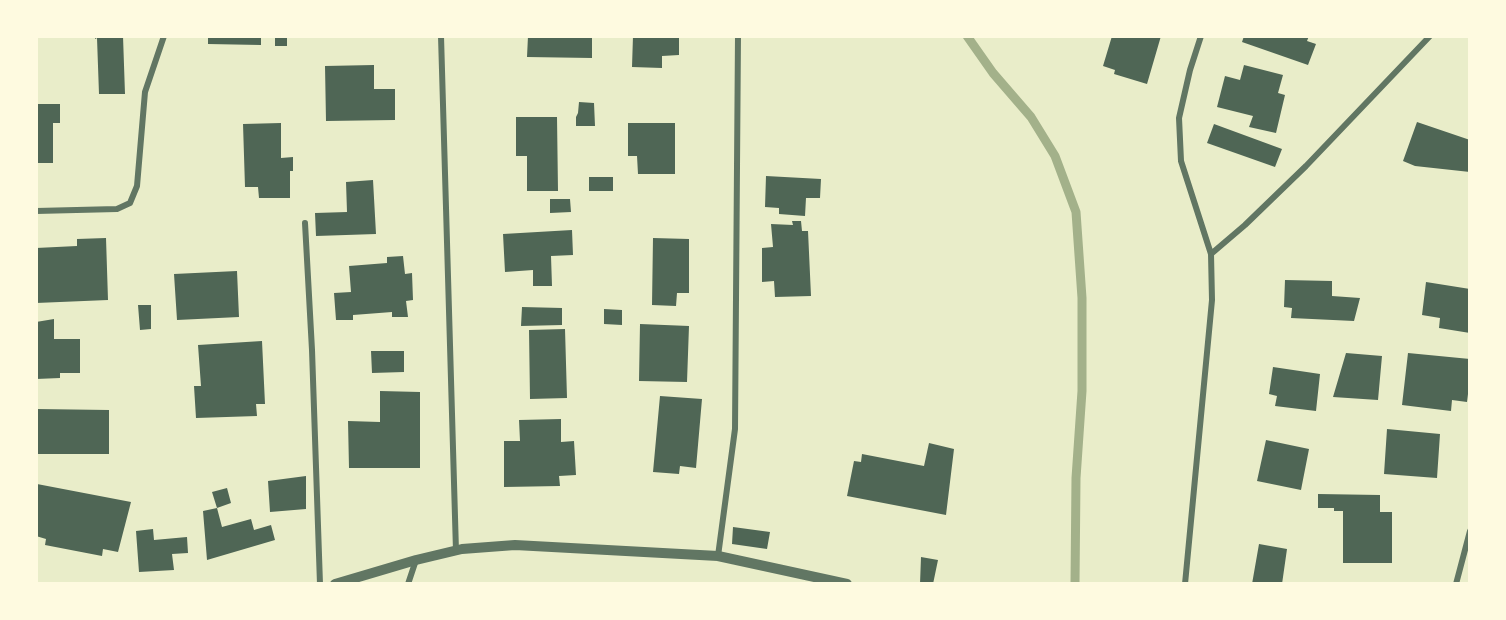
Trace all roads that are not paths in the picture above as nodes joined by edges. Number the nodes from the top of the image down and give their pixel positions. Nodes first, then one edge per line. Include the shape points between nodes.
1 (164, 36) edge
2 (441, 36) edge
3 (738, 36) edge
4 (1201, 36) edge
5 (1430, 36) edge
6 (36, 211) edge
7 (305, 223) dead end
8 (1211, 254) junction
9 (1470, 531) edge
10 (456, 551) junction
11 (718, 556) junction
12 (416, 560) junction
13 (320, 584) edge
14 (335, 584) edge
15 (408, 584) edge
16 (847, 584) edge
17 (1185, 584) edge
18 (1456, 584) edge

1 - 6 street via 145,92 137,186 130,203 117,209
2 - 10 street
3 - 11 street via 735,429
4 - 8 street via 1179,118 1181,161
5 - 8 street via 1305,166
7 - 13 street
8 - 17 street via 1212,300
9 - 18 street
10 - 11 street via 514,545
10 - 12 street
11 - 16 street
12 - 14 street
12 - 15 street

